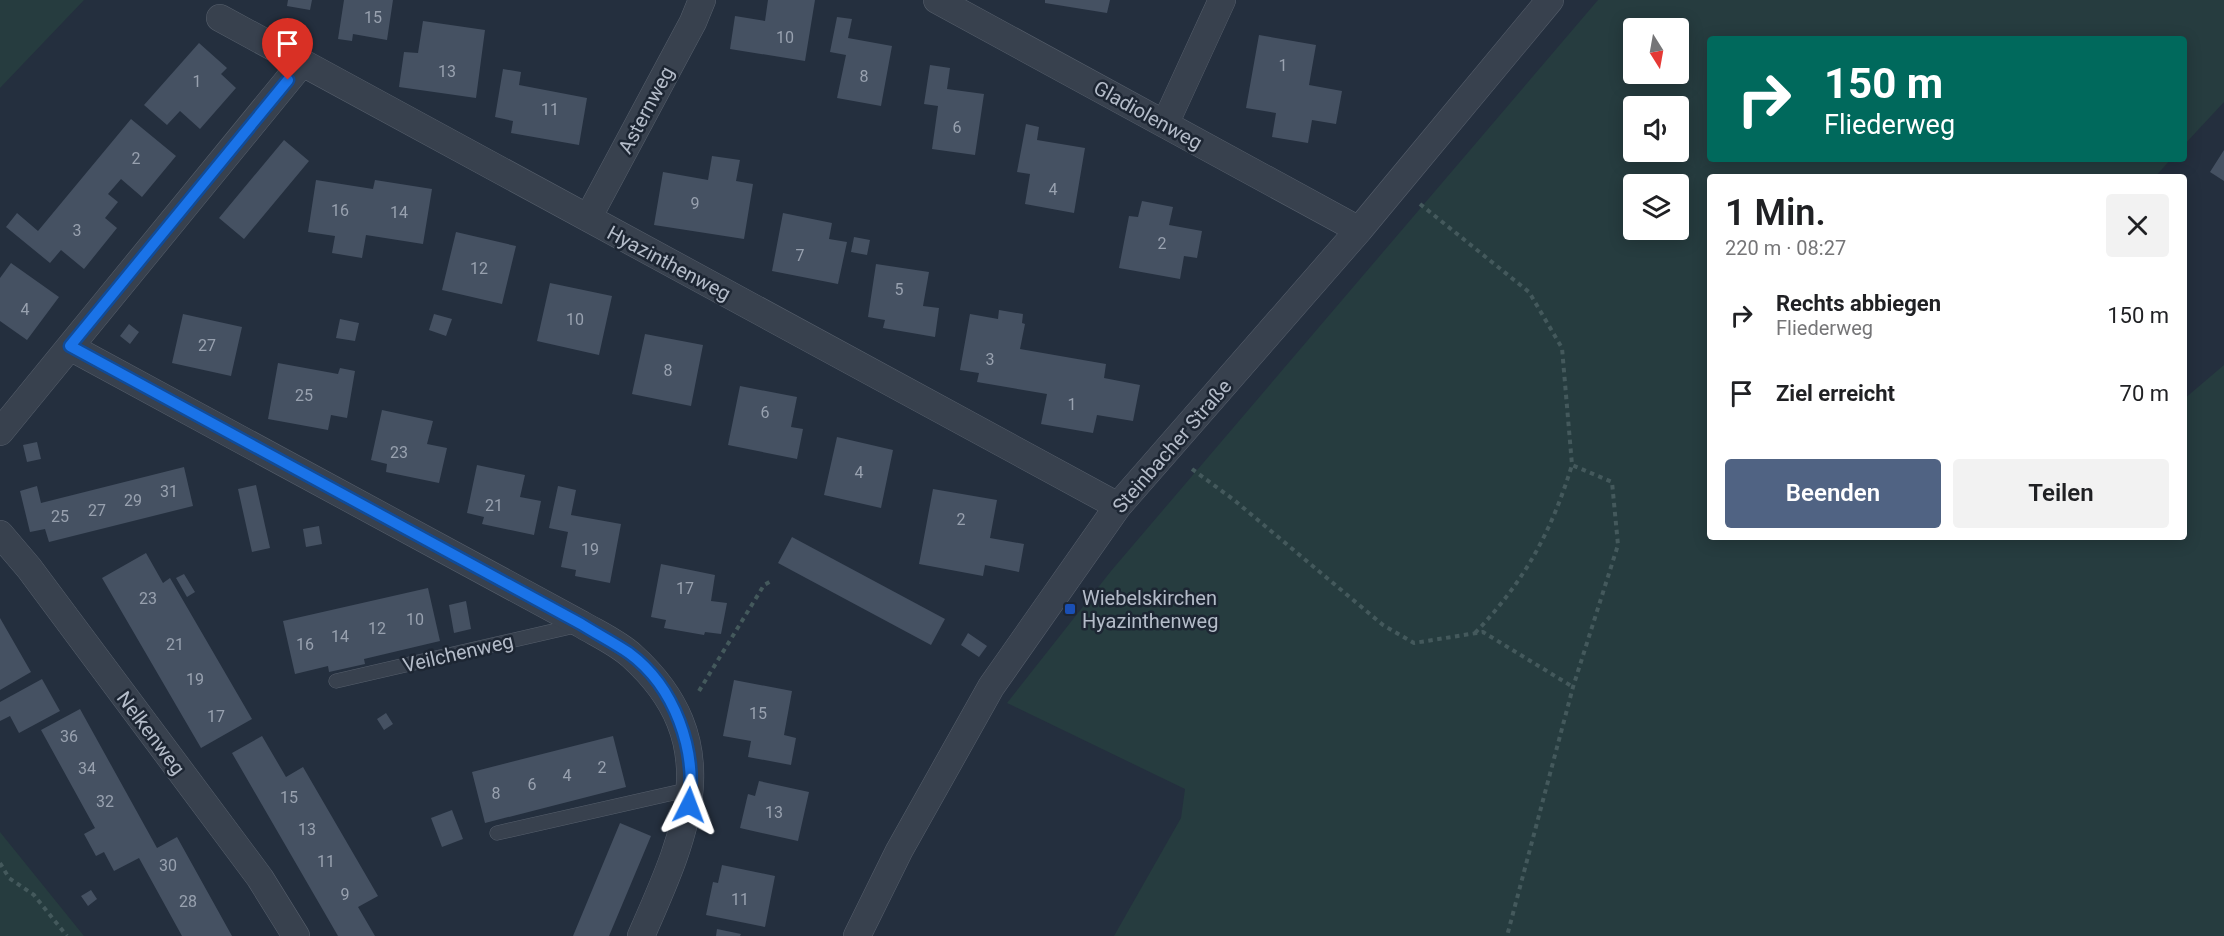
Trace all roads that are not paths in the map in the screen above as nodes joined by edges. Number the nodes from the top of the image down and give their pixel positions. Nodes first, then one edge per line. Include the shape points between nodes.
1 (702, 0) edge
2 (937, 0) edge
3 (1222, 0) edge
4 (1550, 0) edge
5 (220, 18) dead end
6 (302, 63) junction
7 (1165, 124) junction
8 (588, 219) junction
9 (1359, 230) junction
10 (70, 346) junction
11 (0, 432) edge
12 (1118, 506) junction
13 (0, 534) edge
14 (581, 624) junction
15 (336, 681) dead end
16 (691, 789) junction
17 (497, 833) dead end
18 (296, 936) edge
19 (641, 936) edge
20 (857, 936) edge

1 - 8 street, Asternweg
2 - 7 street, Gladiolenweg
3 - 7 street
4 - 9 street, Steinbacher Straße
5 - 6 street, Hyazinthenweg
6 - 8 street, Hyazinthenweg
6 - 10 street
7 - 9 street, Gladiolenweg
8 - 12 street, Hyazinthenweg
9 - 12 street, Steinbacher Straße
10 - 11 street
10 - 14 street
12 - 20 street, Steinbacher Straße via 991,687 899,851
13 - 18 street, Nelkenweg via 260,878
14 - 15 lane, Veilchenweg
14 - 16 street via 630,654 656,681 676,711 690,764
16 - 17 lane
16 - 19 street via 671,867

